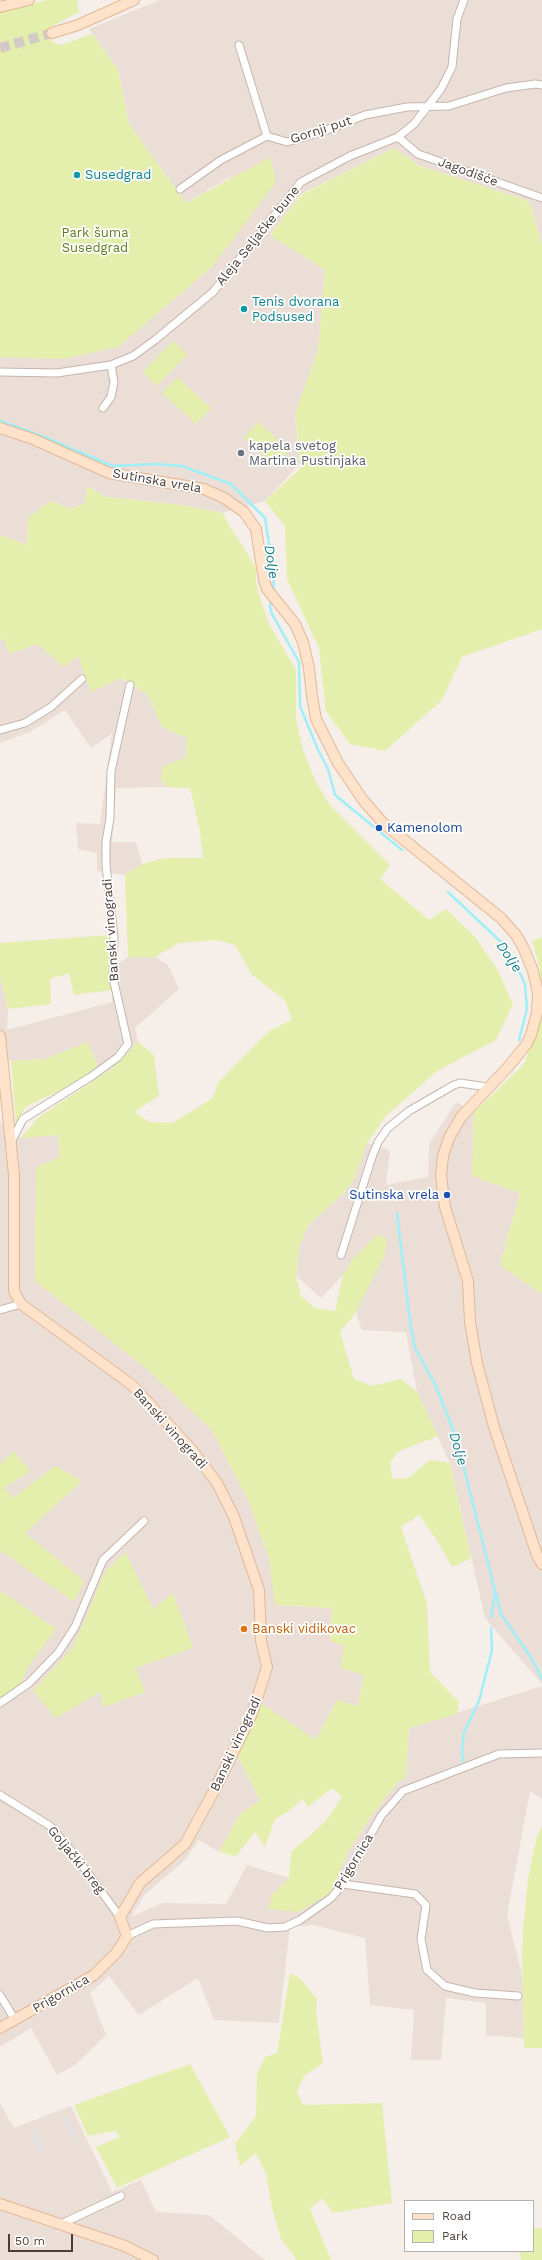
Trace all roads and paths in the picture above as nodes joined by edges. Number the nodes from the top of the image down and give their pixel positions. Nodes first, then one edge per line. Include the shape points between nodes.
1 (29, 0) edge
2 (134, 0) edge
3 (464, 0) edge
4 (0, 7) edge
5 (52, 33) tunnel mouth
6 (239, 45) dead end
7 (542, 85) edge
8 (430, 106) junction
9 (267, 136) junction
10 (398, 137) junction
11 (180, 189) dead end
12 (542, 198) edge
13 (111, 365) junction
14 (0, 372) edge
15 (103, 408) dead end
16 (0, 428) edge
17 (82, 679) dead end
18 (130, 685) dead end
19 (0, 730) edge
20 (0, 1036) edge
21 (487, 1087) junction
22 (11, 1143) junction
23 (341, 1255) dead end
24 (21, 1304) junction
25 (0, 1310) edge
26 (144, 1521) dead end
27 (542, 1564) edge
28 (0, 1703) edge
29 (542, 1753) edge
30 (2, 1799) edge
31 (343, 1884) junction
32 (120, 1917) junction
33 (127, 1936) junction
34 (0, 1995) edge
35 (518, 1996) dead end
36 (15, 2020) junction
37 (0, 2028) edge
38 (121, 2196) dead end
39 (0, 2205) edge
40 (61, 2224) junction
41 (153, 2260) edge

1 - 4 street
2 - 5 street via 78,25
3 - 8 street, Aleja Seljačke bune via 457,20 452,67
6 - 9 street
7 - 8 street, Gornji put via 506,88 449,106
8 - 9 street, Gornji put via 407,107 365,115 287,142
8 - 10 street, Aleja Seljačke bune
9 - 11 street via 221,160
10 - 12 street, Jagodišće via 418,154
10 - 13 street, Aleja Seljačke bune via 350,156 301,182 213,292 133,356
13 - 14 street, Aleja Seljačke bune via 57,373
13 - 15 street via 114,382 111,397
16 - 21 street, Sutinska vrela via 33,439 109,473 192,486 224,498 244,512 256,529 267,589 295,624 303,642 310,668 316,719 338,763 355,789 384,823 506,923 529,959 538,993 535,1023 526,1045
17 - 19 street via 51,707 26,723
18 - 22 street, Banski vinogradi via 113,764 106,842 114,938 113,978 128,1044 118,1057 97,1072 63,1096 23,1119
20 - 22 street
21 - 23 street via 460,1083 454,1085 409,1111 388,1128 372,1157
21 - 27 street, Sutinska vrela via 461,1117 449,1138 443,1156 442,1190 446,1212 465,1268 473,1348 484,1390 496,1434
22 - 24 street via 15,1208 14,1291
24 - 25 street
24 - 32 street, Banski vinogradi via 132,1385 206,1466 234,1517 258,1590 261,1641 267,1667 252,1714 185,1844 140,1883
26 - 28 street via 103,1560 75,1627 58,1653 29,1683
29 - 31 street, Prigornica via 499,1754 403,1791 381,1816
30 - 32 street, Goljački breg via 29,1811 50,1826
31 - 33 street, Prigornica via 331,1898 300,1920 285,1927 268,1928 237,1921 152,1924
31 - 35 street via 415,1894 426,1905 421,1939 427,1970 445,1986 475,1993
32 - 33 street
33 - 36 street, Prigornica via 117,1952 94,1975
34 - 36 street
36 - 37 street, Prigornica
38 - 40 street
39 - 40 street
40 - 41 street via 125,2246

